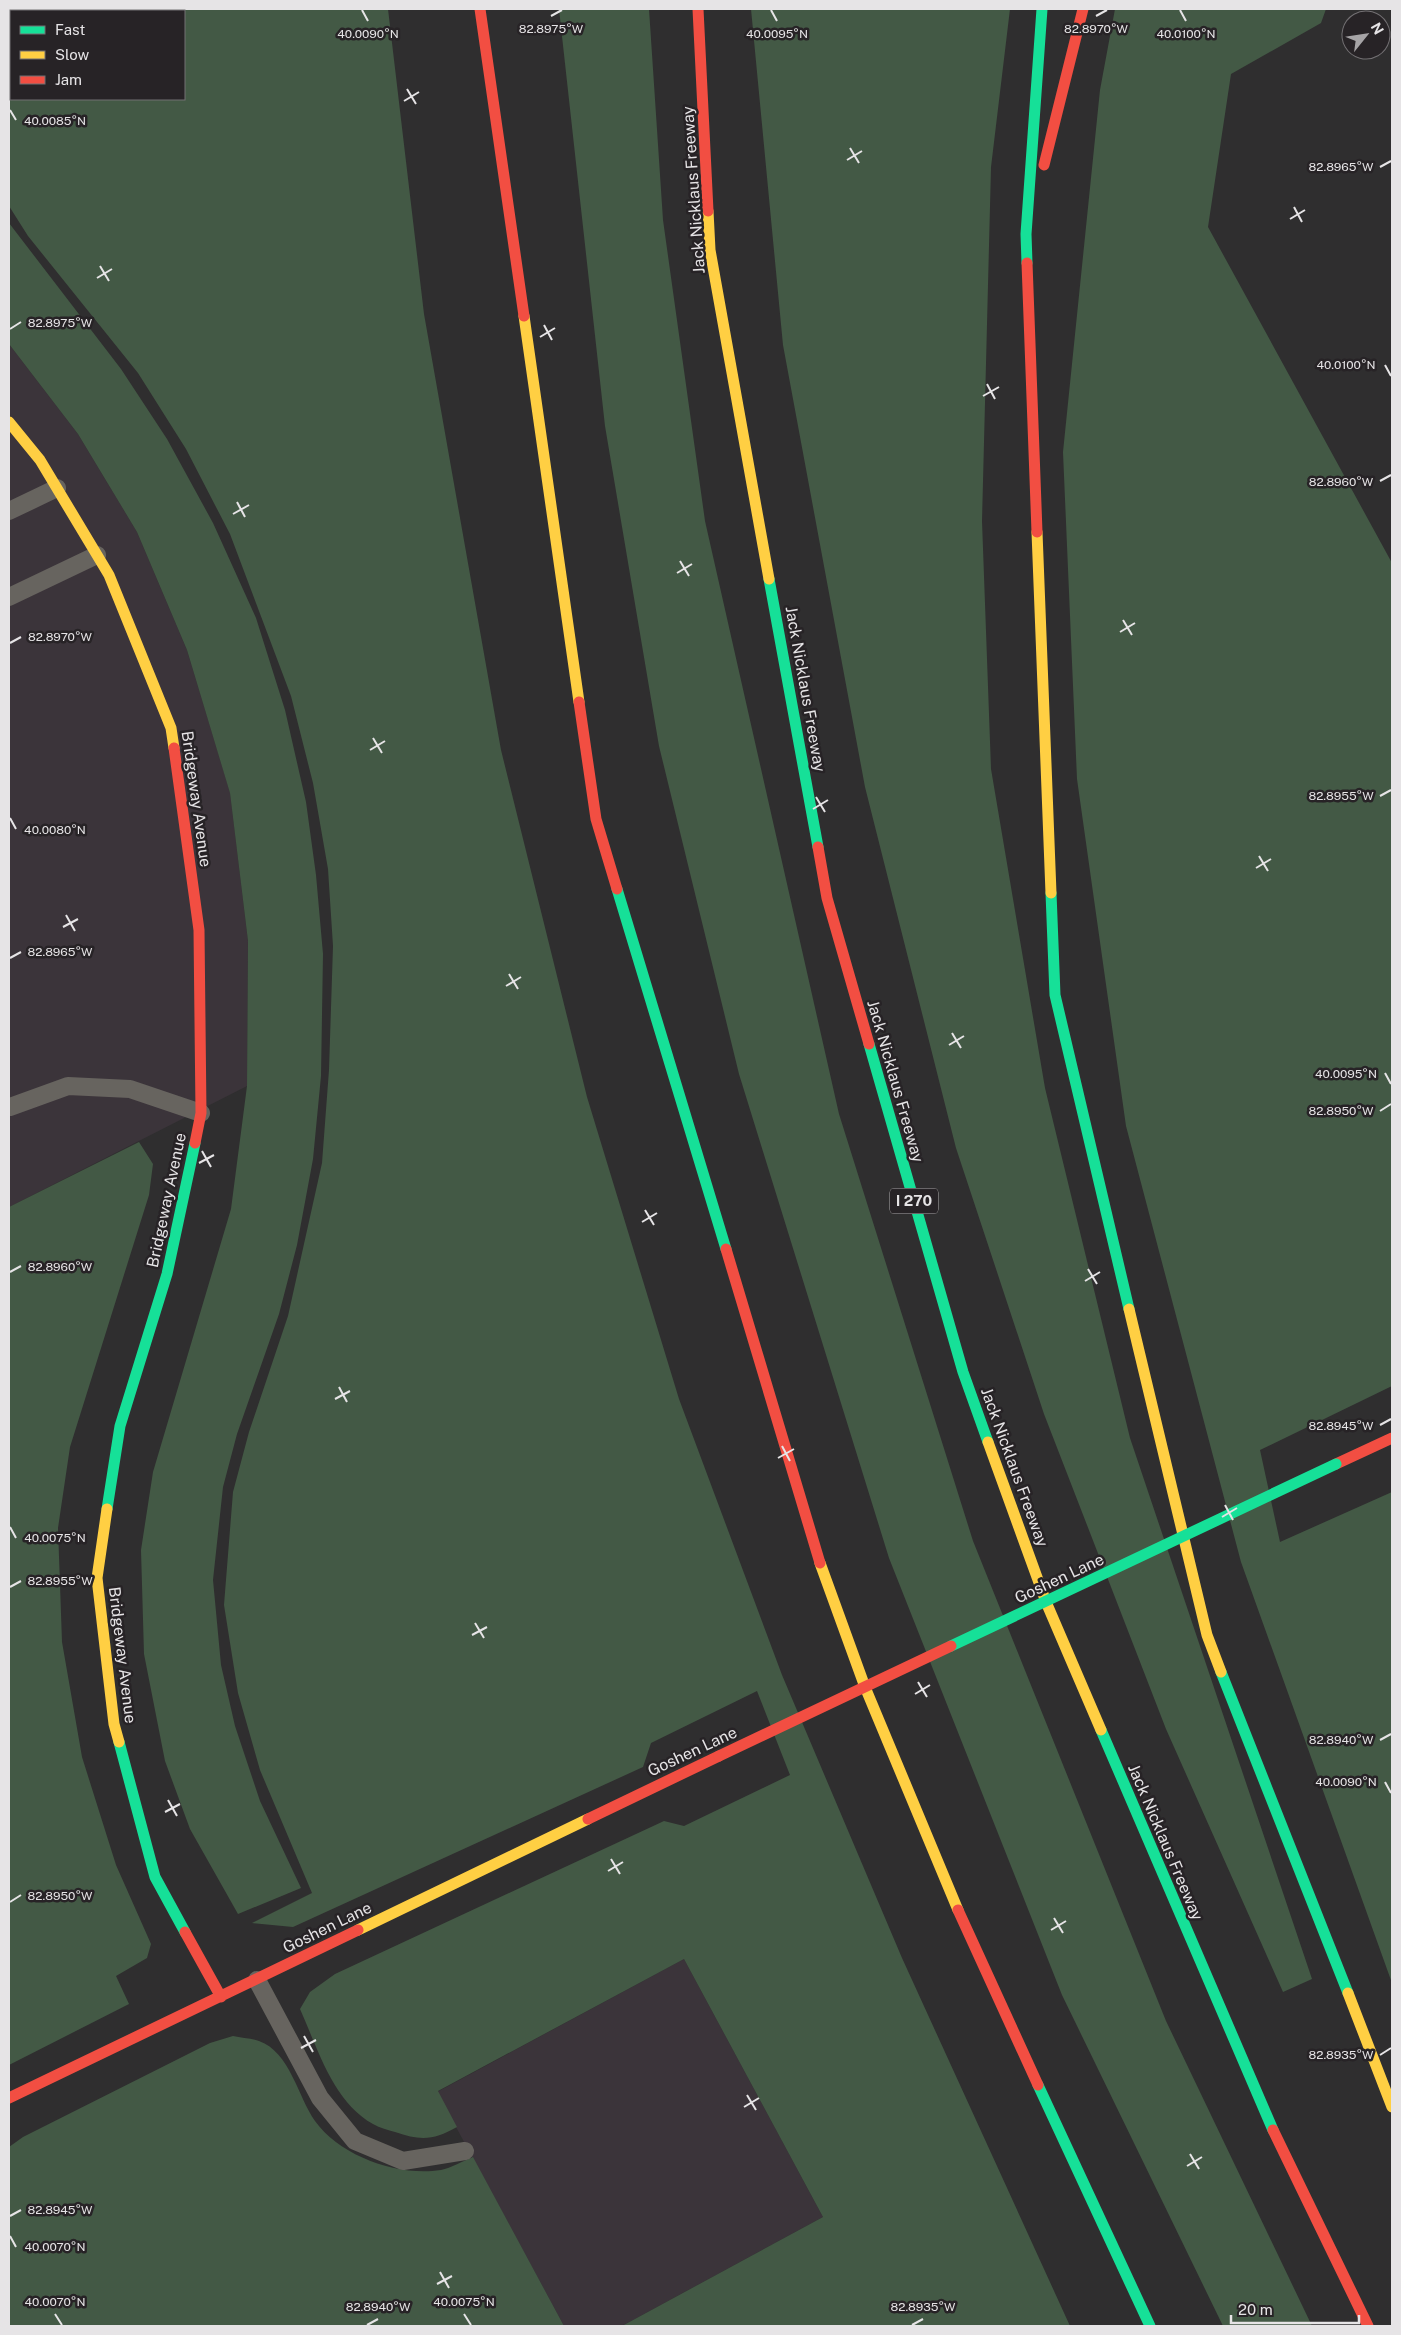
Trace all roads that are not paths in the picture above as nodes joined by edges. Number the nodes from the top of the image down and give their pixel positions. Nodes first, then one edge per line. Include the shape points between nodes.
1 (480, 9) edge
2 (698, 9) edge
3 (1042, 9) edge
4 (1083, 9) edge
5 (1026, 234) junction
6 (9, 422) edge
7 (57, 488) junction
8 (9, 511) edge
9 (97, 555) junction
10 (9, 597) edge
11 (10, 1107) edge
12 (201, 1113) junction
13 (1392, 1438) edge
14 (257, 1980) junction
15 (221, 1997) junction
16 (9, 2098) edge
17 (1392, 2106) edge
18 (465, 2151) dead end
19 (1150, 2326) edge
20 (1368, 2326) edge

1 - 19 main road via 596,819 825,1579 865,1687 968,1931
2 - 20 main road, Jack Nicklaus Freeway / I 270 via 710,250 827,898 960,1363 1046,1602 1261,2105
3 - 5 main road
4 - 5 main road
5 - 17 main road via 1055,995 1207,1635
6 - 7 main road, Bridgeway Avenue via 40,460
7 - 8 lane
7 - 9 main road, Bridgeway Avenue
9 - 10 lane
9 - 12 main road, Bridgeway Avenue via 109,575 171,728 200,930
11 - 12 lane via 68,1086 130,1089
12 - 15 main road, Bridgeway Avenue via 167,1274 120,1426 97,1578 114,1724 155,1877
13 - 14 main road, Goshen Lane, bridge via 719,1756
14 - 15 main road, Goshen Lane
14 - 18 lane via 320,2098 354,2141 403,2161
15 - 16 main road, Goshen Lane

